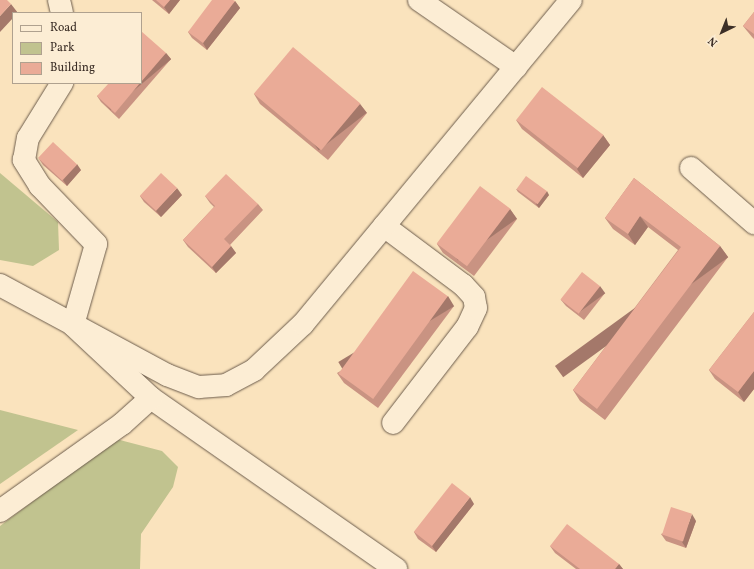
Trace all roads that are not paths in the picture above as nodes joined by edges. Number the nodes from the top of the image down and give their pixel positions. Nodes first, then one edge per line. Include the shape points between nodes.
1 (59, 0) edge
2 (419, 0) edge
3 (570, 0) edge
4 (62, 12) edge
5 (516, 67) junction
6 (61, 84) edge
7 (691, 168) dead end
8 (754, 223) edge
9 (384, 226) junction
10 (0, 285) edge
11 (73, 325) junction
12 (151, 398) junction
13 (393, 423) dead end
14 (0, 511) edge
15 (396, 569) edge

1 - 4 street
2 - 5 street
3 - 5 street
5 - 9 street
6 - 11 street via 28,138 24,160 40,186 96,244
7 - 8 street
9 - 11 street via 303,324 254,370 226,385 199,387 167,375
9 - 13 street via 463,286 474,297 476,308 467,327
10 - 11 street
11 - 12 street
12 - 14 street via 122,424
12 - 15 street

